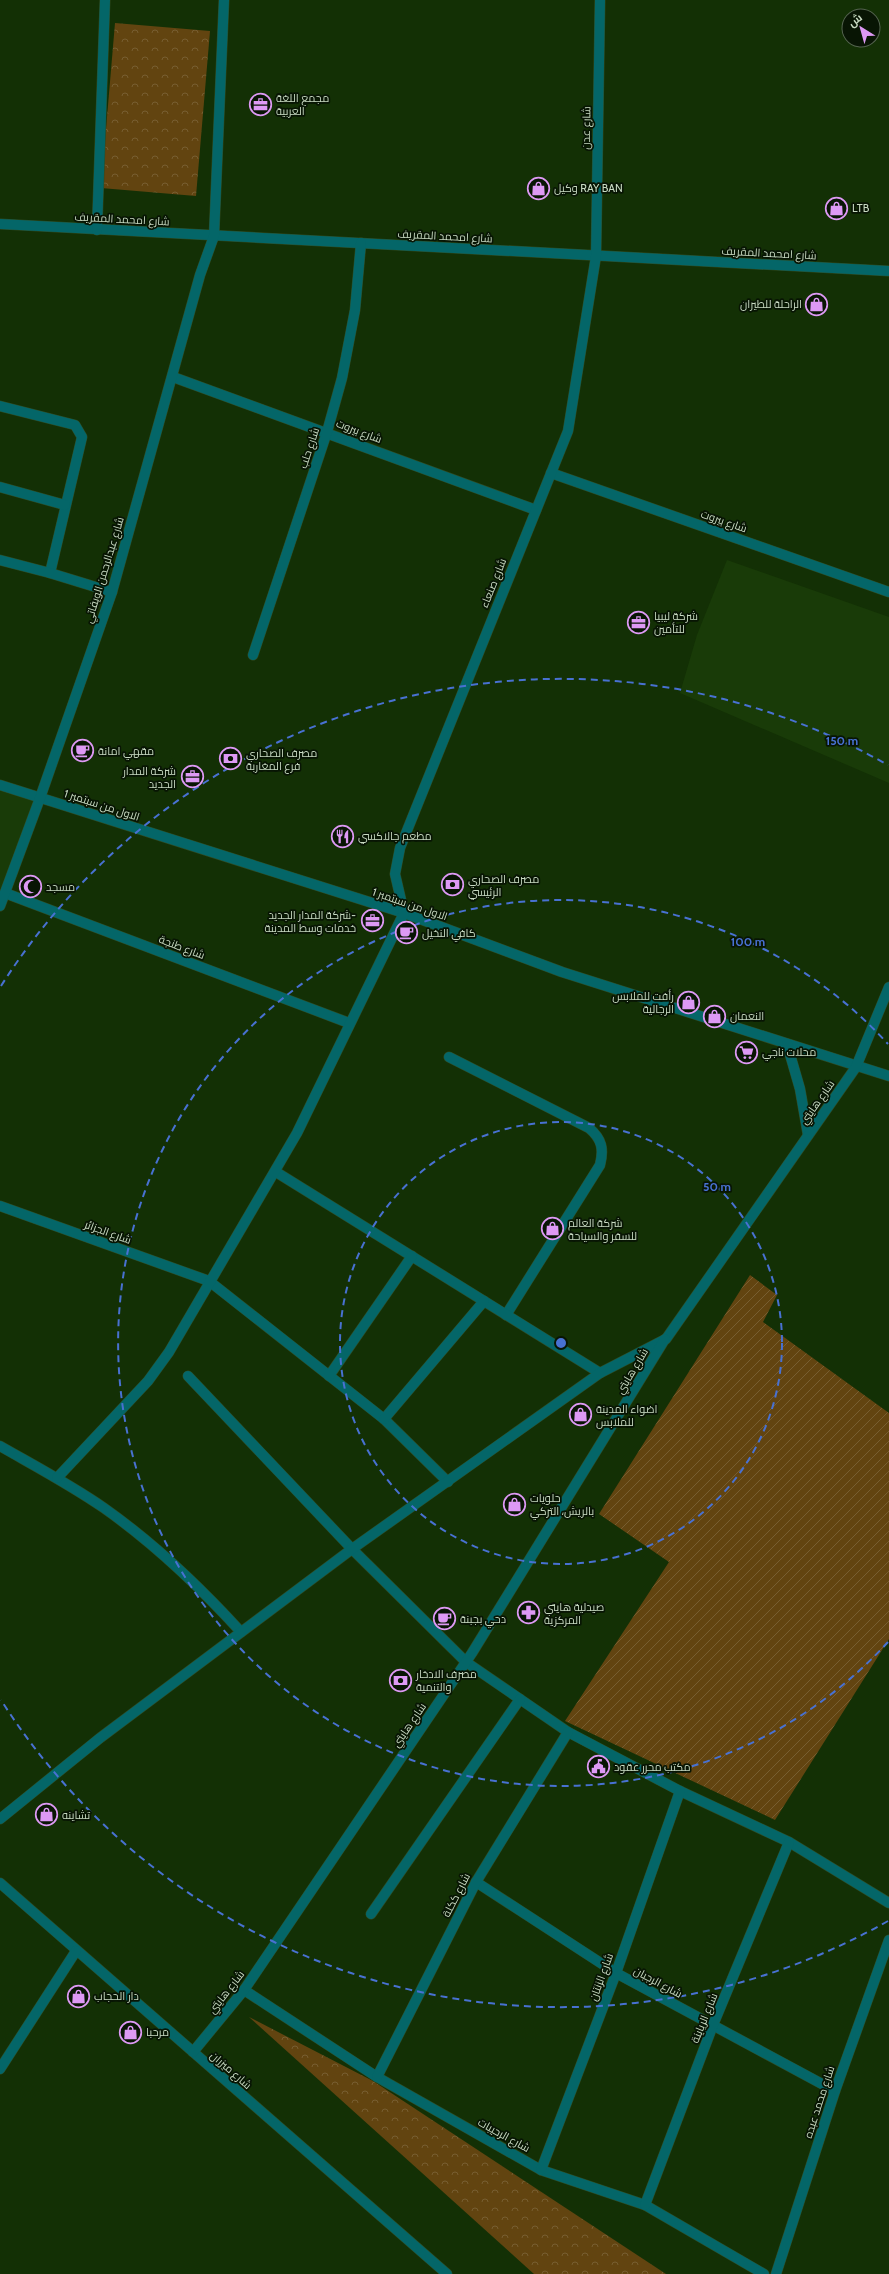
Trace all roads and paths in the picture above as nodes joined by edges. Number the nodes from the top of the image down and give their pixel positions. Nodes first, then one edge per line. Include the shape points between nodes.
1 (105, 0) edge
2 (224, 0) edge
3 (600, 0) edge
4 (0, 224) edge
5 (97, 230) junction
6 (214, 236) junction
7 (361, 243) junction
8 (596, 256) junction
9 (889, 271) edge
10 (173, 377) junction
11 (0, 406) edge
12 (327, 432) junction
13 (551, 473) junction
14 (0, 487) edge
15 (65, 505) junction
16 (536, 510) junction
17 (0, 560) edge
18 (50, 573) junction
19 (112, 592) junction
20 (889, 592) edge
21 (254, 655) dead end
22 (0, 785) edge
23 (40, 798) junction
24 (5, 893) junction
25 (0, 906) edge
26 (404, 913) junction
27 (889, 987) edge
28 (349, 1023) junction
29 (786, 1044) junction
30 (449, 1057) dead end
31 (856, 1067) junction
32 (889, 1076) edge
33 (808, 1135) junction
34 (276, 1172) junction
35 (0, 1206) edge
36 (412, 1256) junction
37 (209, 1281) junction
38 (484, 1301) junction
39 (506, 1315) junction
40 (666, 1339) junction
41 (600, 1373) junction
42 (188, 1376) dead end
43 (329, 1376) junction
44 (384, 1419) junction
45 (0, 1446) edge
46 (57, 1478) junction
47 (448, 1482) junction
48 (352, 1549) junction
49 (241, 1632) junction
50 (466, 1662) junction
51 (520, 1699) junction
52 (568, 1732) junction
53 (680, 1791) junction
54 (0, 1819) edge
55 (789, 1842) junction
56 (476, 1882) junction
57 (0, 1883) edge
58 (889, 1903) edge
59 (371, 1914) dead end
60 (889, 1940) edge
61 (76, 1951) junction
62 (616, 1973) junction
63 (244, 1990) junction
64 (713, 2025) junction
65 (193, 2052) junction
66 (0, 2069) edge
67 (378, 2077) junction
68 (835, 2091) junction
69 (541, 2170) junction
70 (645, 2205) junction
71 (447, 2274) edge
72 (764, 2274) edge
73 (776, 2274) edge

1 - 5 street
2 - 6 street, شارع عبدالرحمن الويفاتي
3 - 8 street, شارع عدن
4 - 5 street, شارع امحمد المقريف
5 - 6 street, شارع امحمد المقريف
6 - 7 street, شارع امحمد المقريف
6 - 10 street, شارع عبدالرحمن الويفاتي via 200,275
7 - 8 street, شارع امحمد المقريف
7 - 12 street, شارع حلب via 355,310 342,378
8 - 9 street, شارع امحمد المقريف
8 - 13 street, شارع صنعاء via 568,431
10 - 12 street, شارع بيروت
10 - 19 street, شارع عبدالرحمن الويفاتي
11 - 15 street via 75,425 82,437
12 - 16 street, شارع بيروت
12 - 21 street, شارع حلب
13 - 16 street, شارع صنعاء
13 - 20 street, شارع بيروت
14 - 15 street
15 - 18 street
16 - 26 street, شارع صنعاء via 400,848 395,874
17 - 18 street
18 - 19 street
19 - 23 street, شارع عبدالرحمن الويفاتي
22 - 23 street, الاول من سبتمبر 1
23 - 24 street, شارع عبدالرحمن الويفاتي
23 - 26 street, الاول من سبتمبر 1
24 - 25 street, شارع عبدالرحمن الويفاتي
24 - 28 street, شارع طنجة
26 - 28 street
26 - 29 street, الاول من سبتمبر 1 via 562,972
27 - 31 street, شارع هايتي
28 - 34 street
29 - 31 street, الاول من سبتمبر 1
29 - 33 street via 800,1089
30 - 39 street via 589,1128 602,1144 603,1155 600,1165
31 - 32 street, الاول من سبتمبر 1
31 - 33 street, شارع هايتي
33 - 40 street, شارع هايتي
34 - 36 street
34 - 37 street
35 - 37 street, شارع الجزائر
36 - 38 street
36 - 43 street
37 - 43 street, شارع الجزائر
37 - 46 street via 169,1352 148,1381
38 - 39 street
38 - 44 street
39 - 41 street
40 - 41 street, شارع هايتي
40 - 50 street, شارع هايتي
41 - 47 street, شارع هايتي
42 - 48 street
43 - 44 street, شارع الجزائر
44 - 47 street, شارع الجزائر
45 - 46 street
46 - 49 street via 104,1508 146,1540 187,1576
47 - 48 street, شارع هايتي
48 - 49 street, شارع هايتي
48 - 50 street
49 - 54 street, شارع هايتي via 106,1733
50 - 51 street
50 - 63 street, شارع هايتي
51 - 52 street
51 - 59 street
52 - 53 street
52 - 56 street, شارع ككلة
53 - 55 street
53 - 62 street, شارع الزنتان
55 - 58 street
55 - 64 street, شارع الرياينة
56 - 62 street, شارع الرجبان
56 - 67 street, شارع ككلة
57 - 61 street, شارع ميزران
60 - 68 street, شارع محمد عبده
61 - 65 street, شارع ميزران
61 - 66 street
62 - 64 street, شارع الرجبان
62 - 69 street, شارع الزنتان
63 - 65 street, شارع هايتي
63 - 67 street, شارع الرحيبات
64 - 68 street, شارع الرجبان
64 - 70 street, شارع الرياينة
65 - 71 street, شارع ميزران
67 - 69 street, شارع الرحيبات
68 - 73 street, شارع محمد عبده
69 - 70 street, شارع الرحيبات
70 - 72 street, شارع الرحيبات

